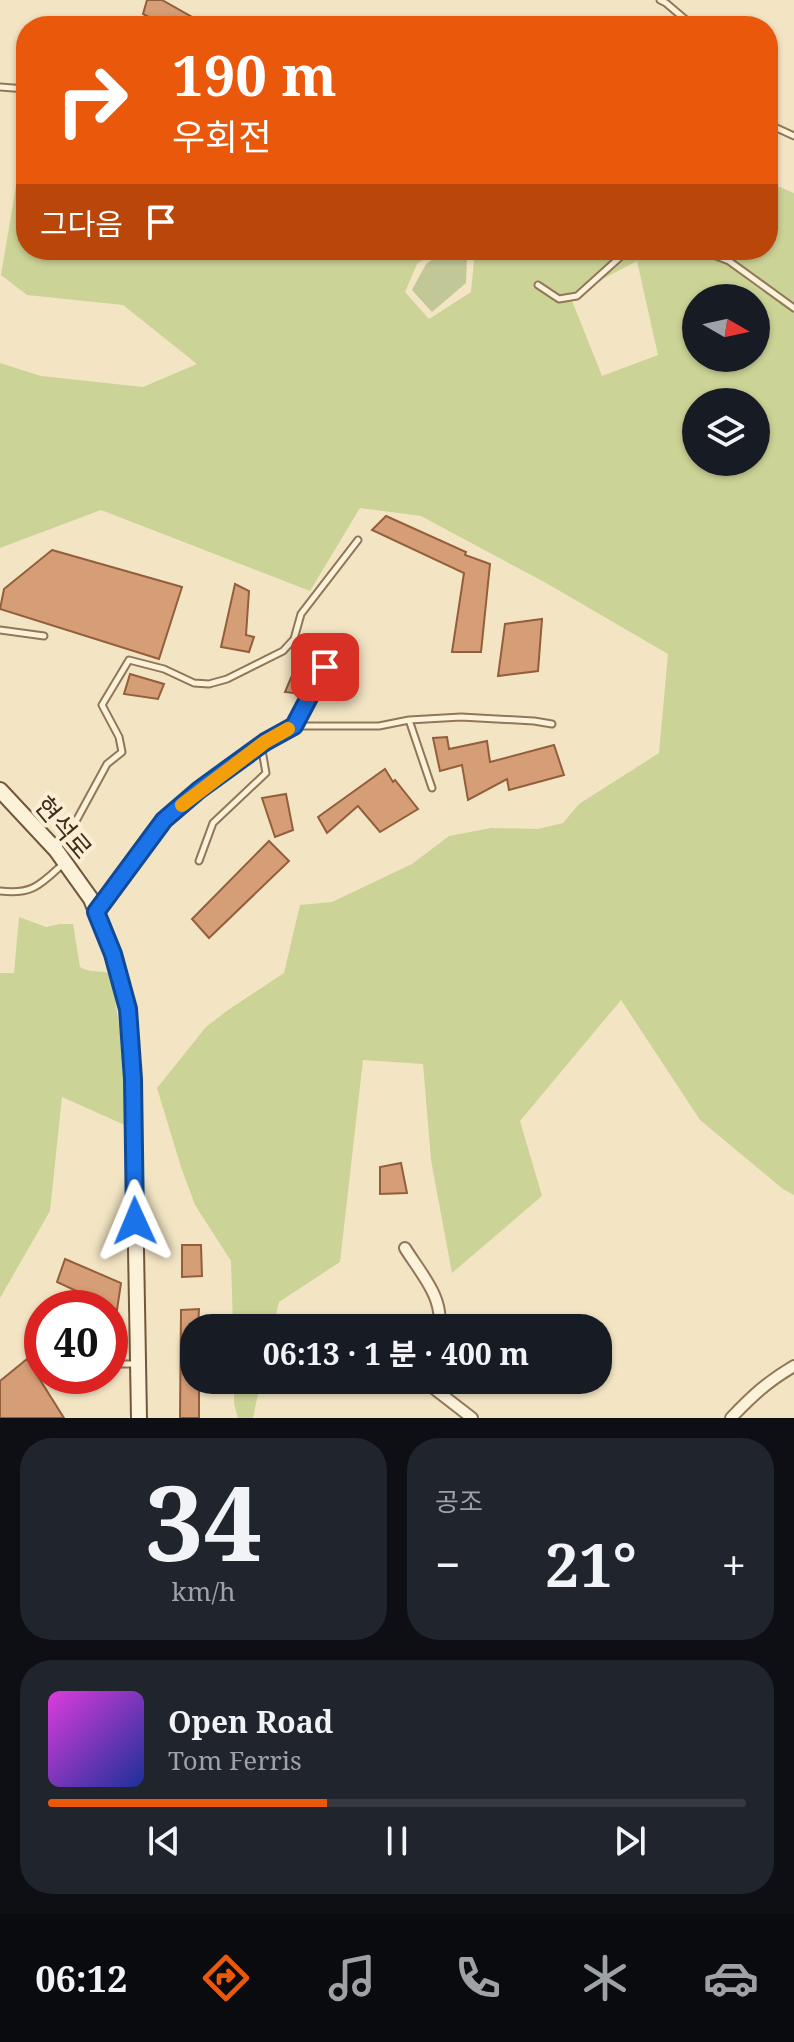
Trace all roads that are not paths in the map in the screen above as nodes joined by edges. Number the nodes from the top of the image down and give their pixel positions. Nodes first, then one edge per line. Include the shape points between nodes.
1 (660, 0) edge
2 (681, 16) edge
3 (617, 260) edge
4 (726, 260) edge
5 (538, 285) dead end
6 (794, 308) edge
7 (358, 540) dead end
8 (0, 630) edge
9 (44, 636) dead end
10 (325, 667) dead end
11 (409, 720) junction
12 (552, 724) dead end
13 (294, 726) junction
14 (261, 745) junction
15 (432, 788) dead end
16 (0, 790) edge
17 (60, 856) junction
18 (199, 861) dead end
19 (0, 891) edge
20 (96, 912) junction
21 (405, 1248) dead end
22 (439, 1314) edge
23 (128, 1364) edge
24 (138, 1364) junction
25 (794, 1366) edge
26 (441, 1394) edge
27 (139, 1418) edge
28 (472, 1418) edge
29 (731, 1418) edge

1 - 2 lane
3 - 5 lane via 577,296 559,299
4 - 6 lane
7 - 17 lane via 301,614 294,639 283,651 209,684 129,660 102,705 122,752 107,764
8 - 9 lane
10 - 13 street
11 - 12 lane via 461,717
11 - 13 lane via 379,726
11 - 15 lane
13 - 14 lane
14 - 18 lane via 266,773 213,823
14 - 20 lane via 164,820
16 - 17 street, 현석로
17 - 19 lane via 38,886 17,893
17 - 20 street, 현석로
20 - 24 street, 현석로 via 128,1009
21 - 22 street via 435,1296
23 - 24 lane
24 - 27 street, 현석로
25 - 29 street
26 - 28 street

